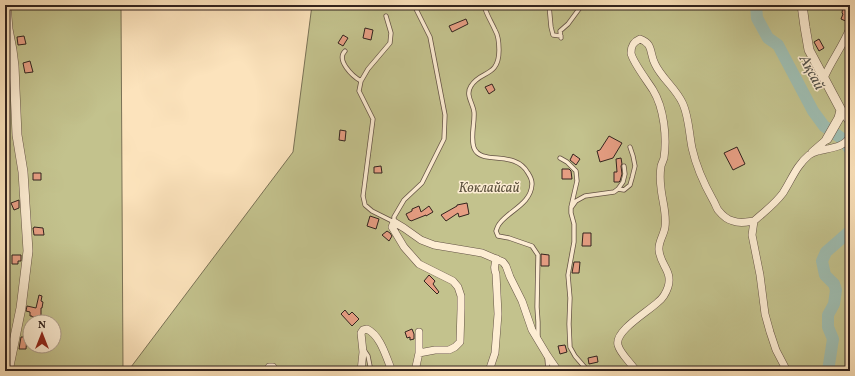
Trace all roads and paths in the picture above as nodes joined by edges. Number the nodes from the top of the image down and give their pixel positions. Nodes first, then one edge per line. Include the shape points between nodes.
1 (6, 5) edge
2 (414, 5) edge
3 (484, 5) edge
4 (549, 5) edge
5 (582, 5) edge
6 (802, 5) edge
7 (386, 16) dead end
8 (850, 28) edge
9 (345, 51) dead end
10 (824, 78) junction
11 (361, 81) junction
12 (840, 114) junction
13 (850, 123) edge
14 (827, 139) joint
15 (847, 140) edge
16 (630, 147) dead end
17 (811, 153) junction
18 (560, 158) dead end
19 (624, 166) dead end
20 (618, 190) junction
21 (571, 208) junction
22 (754, 221) junction
23 (394, 222) junction
24 (497, 259) junction
25 (419, 332) dead end
26 (538, 339) junction
27 (363, 347) junction
28 (418, 353) junction
29 (547, 355) junction
30 (7, 370) edge
31 (267, 371) edge
32 (275, 371) edge
33 (362, 371) edge
34 (372, 371) edge
35 (392, 371) edge
36 (416, 371) edge
37 (489, 371) edge
38 (548, 371) edge
39 (558, 371) edge
40 (588, 371) edge
41 (635, 371) edge
42 (786, 371) edge

1 - 30 street via 14,66 17,135 23,172 28,251 21,308
2 - 23 lane via 430,37 445,115 444,139 422,183 404,200 394,217
3 - 26 lane via 496,31 499,51 496,66 472,84 469,90 474,113 473,146 476,153 482,156 519,162 526,169 532,183 531,192 522,204 500,223 496,231 498,236 532,246 538,255
4 - 5 lane via 553,35 561,37 560,31
6 - 10 street via 809,50
7 - 11 lane via 391,33 390,43 368,68
8 - 10 street
9 - 11 lane via 342,58 345,65 354,77
10 - 12 street
11 - 23 lane via 359,91 373,119 363,196 365,205
12 - 13 street
12 - 14 street
14 - 17 street
15 - 17 street via 840,146
16 - 20 lane via 635,166 632,178 630,185 624,190
17 - 22 street via 799,166 784,192
18 - 21 lane via 576,171 577,181
19 - 20 lane via 626,174
20 - 21 lane via 585,196 576,201
21 - 40 lane via 574,242 568,275 570,347
22 - 41 street via 731,221 719,212 698,168 689,122 680,99 655,64 650,46 640,39 634,42 631,55 658,100 665,130 661,186 665,228 658,248 669,275 668,289 659,302 632,323 618,340 620,350
22 - 42 street via 752,235 765,314 776,350
23 - 24 street via 421,240 434,245
23 - 28 street via 392,227 404,247 419,264 453,281 461,296 460,342 449,350
24 - 26 street via 506,266
24 - 37 street via 494,269 498,314 495,353
25 - 28 street
26 - 29 street
27 - 33 street
27 - 34 lane
27 - 35 street via 362,333 367,329 382,346
28 - 36 street
29 - 38 lane
29 - 39 street
31 - 32 street via 269,367 273,367

